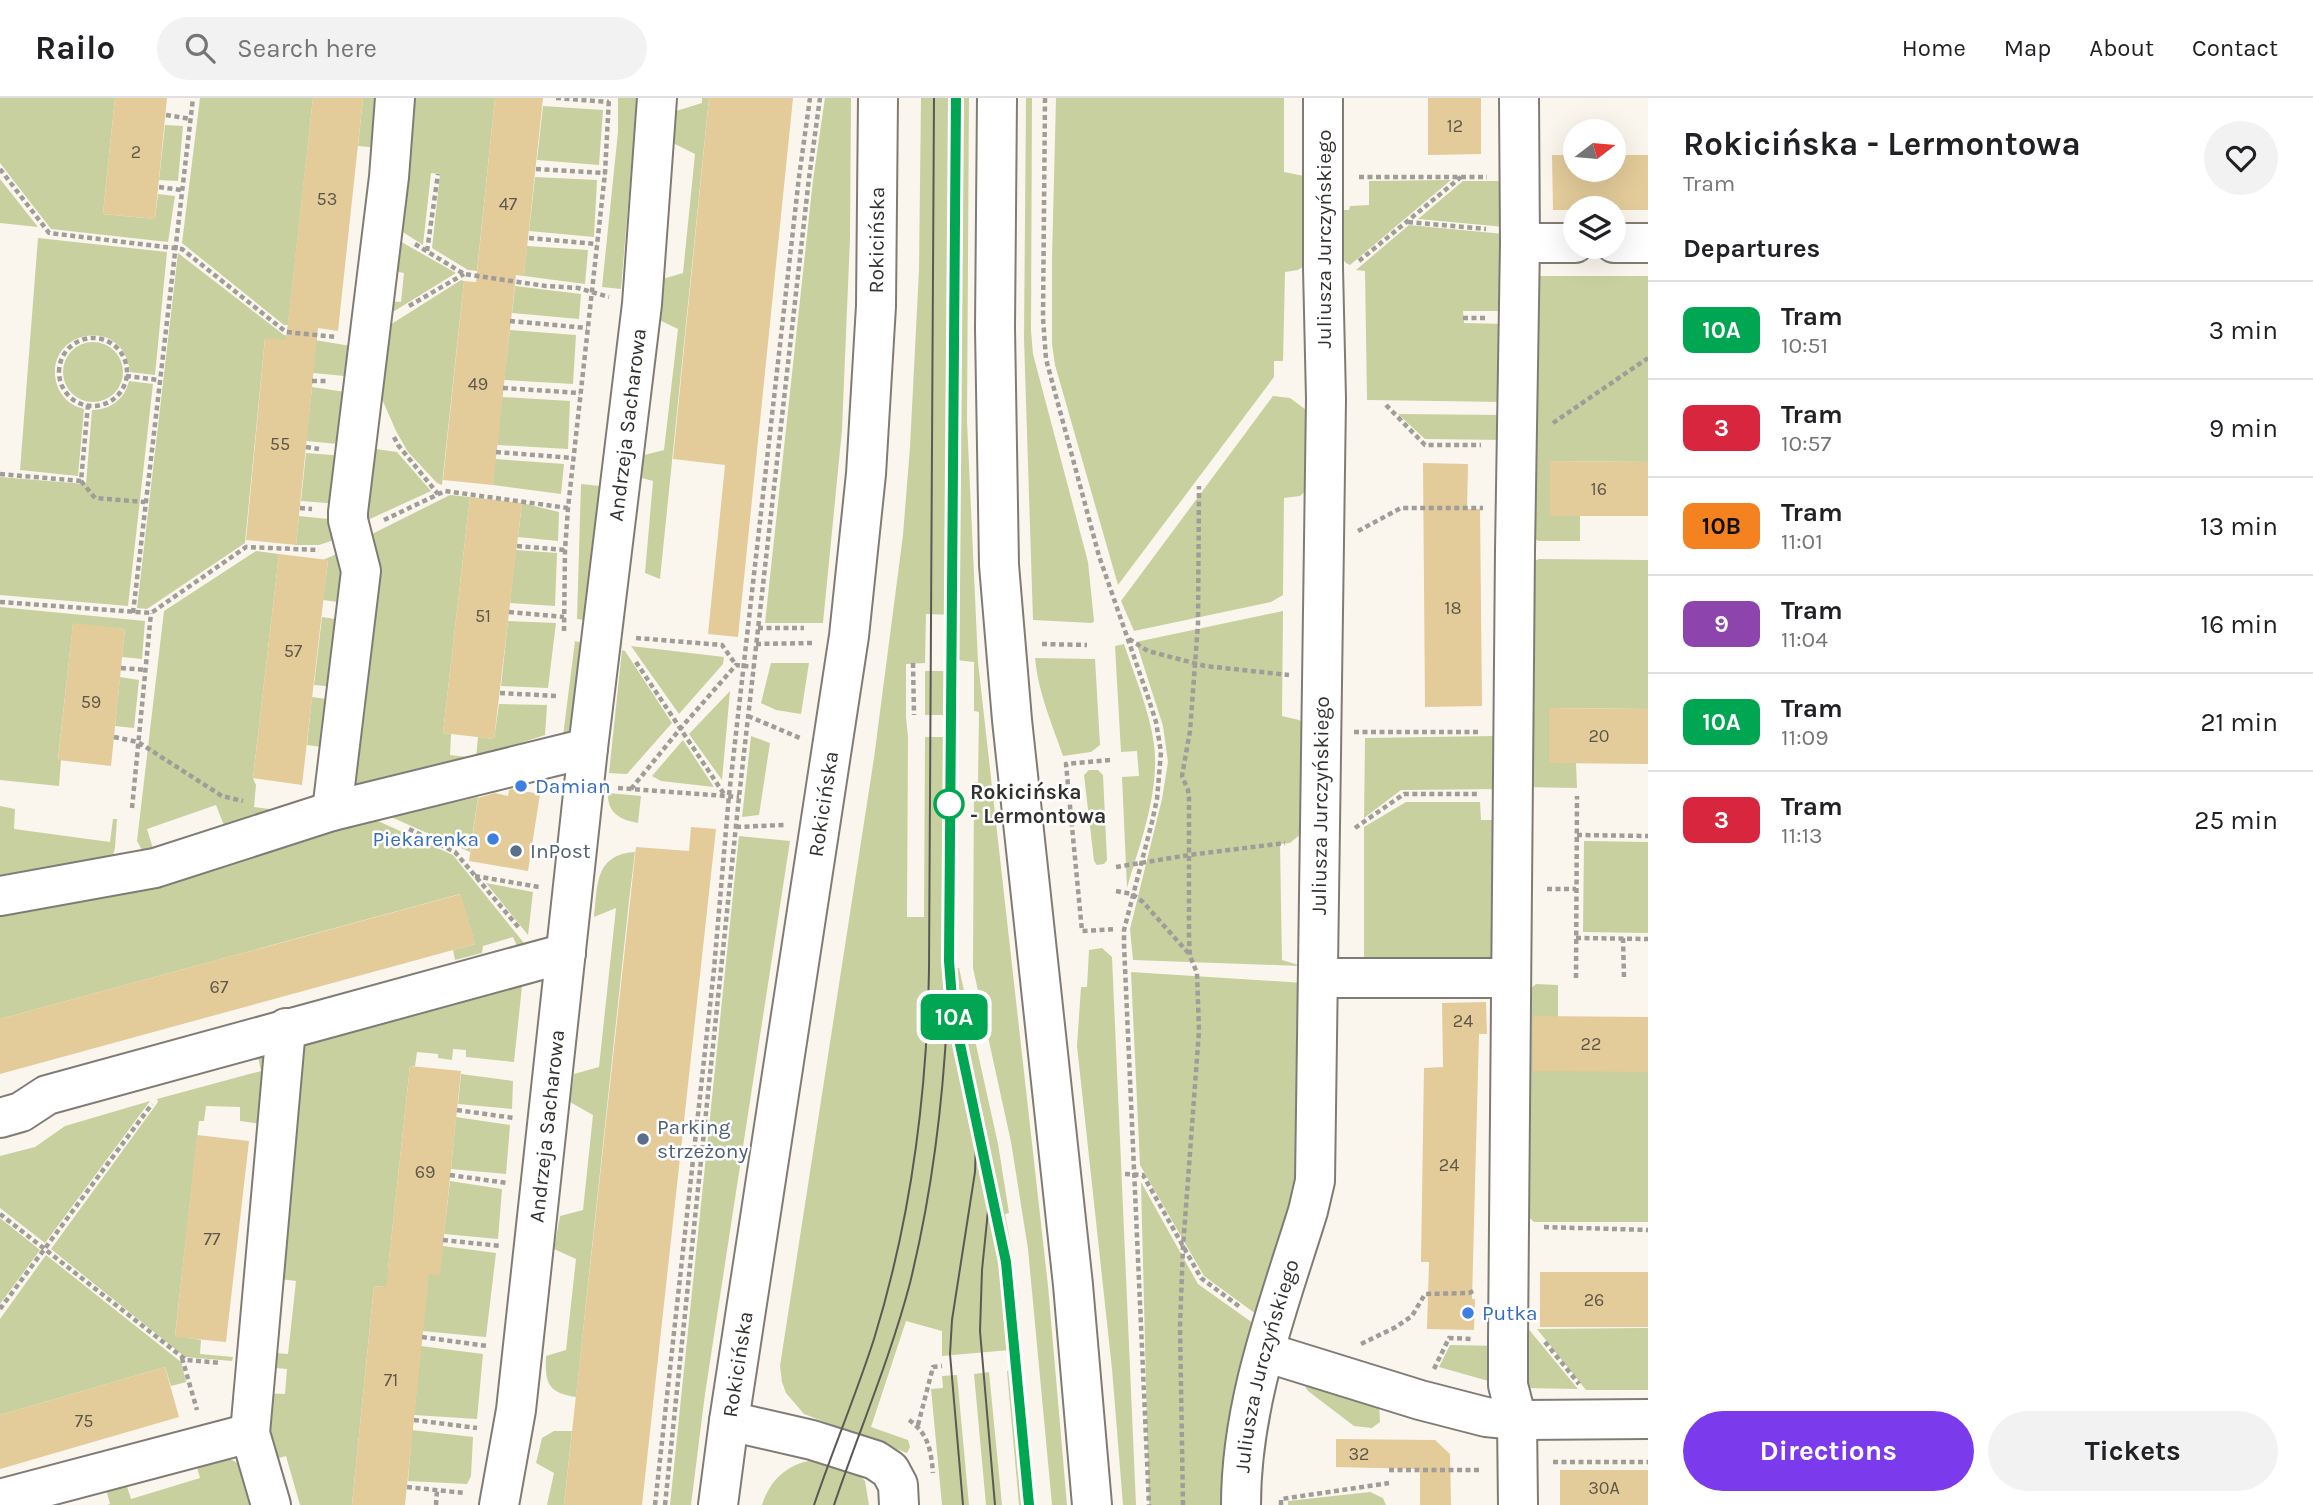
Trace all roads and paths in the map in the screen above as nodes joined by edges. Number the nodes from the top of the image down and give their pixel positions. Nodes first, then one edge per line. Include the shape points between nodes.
1 (193, 98) edge
2 (396, 98) edge
3 (556, 98) edge
4 (657, 98) edge
5 (810, 98) edge
6 (820, 98) edge
7 (878, 98) edge
8 (997, 98) edge
9 (1045, 98) edge
10 (1323, 98) edge
11 (1519, 98) edge
12 (609, 100) edge
13 (166, 116) dead end
14 (191, 119) junction
15 (0, 169) edge
16 (536, 169) dead end
17 (605, 173) junction
18 (438, 174) dead end
19 (1323, 177) junction
20 (1462, 177) junction
21 (1519, 177) junction
22 (159, 187) dead end
23 (181, 190) junction
24 (1407, 222) junction
25 (529, 238) dead end
26 (1520, 243) junction
27 (1563, 243) edge
28 (1626, 243) edge
29 (1648, 243) edge
30 (597, 244) junction
31 (174, 248) junction
32 (1323, 268) junction
33 (464, 274) junction
34 (591, 293) junction
35 (642, 304) junction
36 (510, 321) dead end
37 (587, 328) junction
38 (368, 340) junction
39 (1648, 358) edge
40 (126, 376) junction
41 (159, 380) junction
42 (503, 388) dead end
43 (580, 393) junction
44 (88, 405) junction
45 (1386, 405) dead end
46 (1516, 446) junction
47 (496, 452) dead end
48 (573, 458) junction
49 (0, 474) edge
50 (81, 481) junction
51 (1199, 486) dead end
52 (145, 502) junction
53 (568, 508) junction
54 (1515, 509) junction
55 (1325, 532) junction
56 (352, 536) junction
57 (517, 546) dead end
58 (565, 550) junction
59 (0, 602) edge
60 (509, 612) dead end
61 (133, 613) junction
62 (151, 614) junction
63 (564, 617) junction
64 (758, 628) junction
65 (804, 628) dead end
66 (614, 636) junction
67 (1128, 638) junction
68 (816, 643) dead end
69 (756, 644) junction
70 (1036, 644) dead end
71 (1087, 645) dead end
72 (912, 663) dead end
73 (1195, 663) junction
74 (736, 665) junction
75 (744, 666) junction
76 (754, 667) junction
77 (121, 668) dead end
78 (146, 670) junction
79 (1323, 676) junction
80 (500, 693) dead end
81 (559, 696) dead end
82 (914, 715) dead end
83 (748, 716) junction
84 (680, 729) junction
85 (1322, 732) junction
86 (1513, 732) junction
87 (114, 737) dead end
88 (138, 742) junction
89 (799, 751) dead end
90 (1110, 760) dead end
91 (586, 767) junction
92 (631, 789) junction
93 (1513, 794) junction
94 (727, 795) junction
95 (1577, 796) dead end
96 (739, 797) junction
97 (247, 802) dead end
98 (132, 808) dead end
99 (332, 811) junction
100 (789, 825) dead end
101 (736, 827) junction
102 (405, 828) dead end
103 (1577, 835) junction
104 (1648, 836) edge
105 (1321, 840) junction
106 (1189, 855) junction
107 (1140, 863) junction
108 (1116, 867) dead end
109 (475, 876) junction
110 (540, 887) dead end
111 (1116, 891) dead end
112 (1132, 894) junction
113 (0, 896) edge
114 (1116, 929) dead end
115 (525, 935) dead end
116 (1576, 938) junction
117 (1623, 938) junction
118 (1648, 939) edge
119 (566, 953) junction
120 (1190, 956) junction
121 (1319, 978) junction
122 (1510, 978) junction
123 (1576, 978) dead end
124 (1624, 978) dead end
125 (286, 1028) junction
126 (145, 1068) junction
127 (457, 1110) dead end
128 (0, 1118) edge
129 (515, 1118) dead end
130 (1134, 1173) junction
131 (1125, 1174) dead end
132 (450, 1175) dead end
133 (508, 1183) dead end
134 (0, 1214) edge
135 (1509, 1227) junction
136 (1648, 1230) edge
137 (443, 1240) dead end
138 (501, 1247) dead end
139 (1183, 1247) junction
140 (44, 1250) junction
141 (1509, 1272) junction
142 (0, 1309) edge
143 (422, 1337) dead end
144 (1525, 1340) junction
145 (1268, 1341) junction
146 (491, 1347) dead end
147 (257, 1366) junction
148 (942, 1366) dead end
149 (1354, 1380) junction
150 (1587, 1394) dead end
151 (1420, 1400) junction
152 (1648, 1419) edge
153 (414, 1420) dead end
154 (909, 1420) dead end
155 (1517, 1420) junction
156 (729, 1421) junction
157 (917, 1426) junction
158 (482, 1429) dead end
159 (250, 1433) junction
160 (1648, 1462) edge
161 (1493, 1469) dead end
162 (1389, 1470) dead end
163 (1546, 1471) dead end
164 (934, 1482) dead end
165 (1389, 1483) dead end
166 (407, 1487) dead end
167 (437, 1490) junction
168 (0, 1499) edge
169 (486, 1500) edge
170 (271, 1505) edge
171 (436, 1505) edge
172 (655, 1505) edge
173 (665, 1505) edge
174 (718, 1505) edge
175 (899, 1505) edge
176 (1092, 1505) edge
177 (1149, 1505) edge
178 (1183, 1505) edge
179 (1241, 1505) edge
180 (1281, 1505) edge
181 (1518, 1505) edge

1 - 14 path
2 - 38 street
3 - 12 path
4 - 35 street, Andrzeja Sacharowa
5 - 75 path
6 - 64 path
7 - 156 street, Rokicińska via 876,306 866,474 849,636
8 - 176 street via 999,565
9 - 67 path via 1046,359 1099,556
10 - 19 street, Juliusza Jurczyńskiego
11 - 21 street
12 - 17 path
13 - 14 path
14 - 23 path
15 - 31 path via 49,233
16 - 17 path
17 - 30 path
18 - 33 path via 427,251
19 - 20 path
19 - 32 street, Juliusza Jurczyńskiego
20 - 21 path
20 - 24 path
21 - 26 street
22 - 23 path
23 - 31 path
24 - 26 path via 1503,231
24 - 32 path via 1350,268
25 - 30 path
26 - 27 street
26 - 46 street
28 - 29 street
30 - 34 path
31 - 38 path via 182,249 286,332
31 - 41 path
32 - 55 street, Juliusza Jurczyńskiego
33 - 34 path
33 - 38 path via 388,320
34 - 35 path
34 - 37 path
35 - 66 street, Andrzeja Sacharowa
36 - 37 path
37 - 43 path
38 - 56 street via 348,512
39 - 46 path
40 - 41 path
40 - 44 path via 120,393 110,401
40 - 44 path via 125,360 109,342 98,338 75,343 60,361 61,384 77,402
41 - 52 path
42 - 43 path
43 - 48 path
44 - 50 path
45 - 46 path via 1424,445
46 - 54 street
47 - 48 path
48 - 53 path
49 - 50 path
50 - 52 path via 95,498
51 - 73 path
52 - 61 path
53 - 56 path via 445,491
53 - 58 path
54 - 55 path via 1401,508 1357,532
54 - 86 street
55 - 79 street, Juliusza Jurczyńskiego
56 - 62 path via 320,550 246,547
56 - 99 street via 361,571
57 - 58 path
58 - 63 path
59 - 61 path
60 - 63 path
61 - 62 path
62 - 78 path
63 - 66 path via 564,631
64 - 65 path
64 - 69 path
66 - 74 path via 722,645
66 - 84 path
66 - 91 street, Andrzeja Sacharowa
67 - 73 path via 1148,651
67 - 107 path via 1156,722 1161,752 1157,799
68 - 69 path
69 - 76 path
70 - 71 path
72 - 82 path
73 - 79 path
73 - 106 path via 1182,776 1188,790
74 - 75 path
74 - 84 path
75 - 76 path
75 - 94 path
76 - 83 path
77 - 78 path
78 - 88 path
79 - 85 street, Juliusza Jurczyńskiego
80 - 81 path
83 - 89 path via 801,738
83 - 96 path
84 - 92 path
84 - 94 path
85 - 86 path
85 - 105 street, Juliusza Jurczyńskiego
86 - 93 street
87 - 88 path
88 - 97 path via 222,796
88 - 98 path
90 - 114 path via 1066,764 1082,931
91 - 92 path
91 - 99 street
91 - 119 street, Andrzeja Sacharowa
92 - 94 path
93 - 105 path via 1404,794 1354,829
93 - 122 street
94 - 96 path
94 - 172 path via 712,982
95 - 103 path
96 - 101 path
99 - 113 street via 155,868
100 - 101 path
101 - 173 path
102 - 109 path via 455,852
103 - 104 path
103 - 116 path
105 - 106 path
105 - 121 street, Juliusza Jurczyńskiego
106 - 107 path
106 - 120 path
107 - 108 path
107 - 112 path
109 - 110 path
109 - 115 path
111 - 112 path
112 - 120 path
112 - 130 path via 1124,945
116 - 117 path
116 - 123 path
117 - 118 path
117 - 124 path
119 - 125 street
119 - 169 street, Andrzeja Sacharowa via 516,1410
120 - 139 path via 1197,973 1199,1031
121 - 122 street
121 - 145 street, Juliusza Jurczyńskiego via 1315,1181
122 - 135 street
125 - 126 street
125 - 147 street
126 - 128 street via 47,1095 21,1112
126 - 140 path via 154,1101
127 - 129 path
130 - 131 path
130 - 139 path via 1143,1175
130 - 177 path
132 - 133 path
134 - 140 path
135 - 136 path
135 - 141 street
137 - 138 path
139 - 145 path via 1201,1278
139 - 178 path
140 - 142 path
140 - 147 path via 186,1360
141 - 144 street
141 - 149 path via 1469,1293 1425,1294 1412,1316 1354,1348
143 - 146 path
144 - 150 path
144 - 151 path via 1449,1338
144 - 155 street via 1508,1385
145 - 149 street
145 - 179 street, Juliusza Jurczyńskiego via 1246,1429
147 - 159 street
148 - 157 path via 933,1367
149 - 151 street
151 - 155 street
152 - 155 street
153 - 158 path
154 - 157 path
155 - 181 street
156 - 174 street, Rokicińska
156 - 175 street via 875,1460 890,1470 898,1485
157 - 164 path via 928,1441
159 - 168 street
159 - 170 street
160 - 163 path via 1552,1462
161 - 162 path
165 - 180 path via 1281,1499
166 - 167 path
167 - 169 path
167 - 171 path

